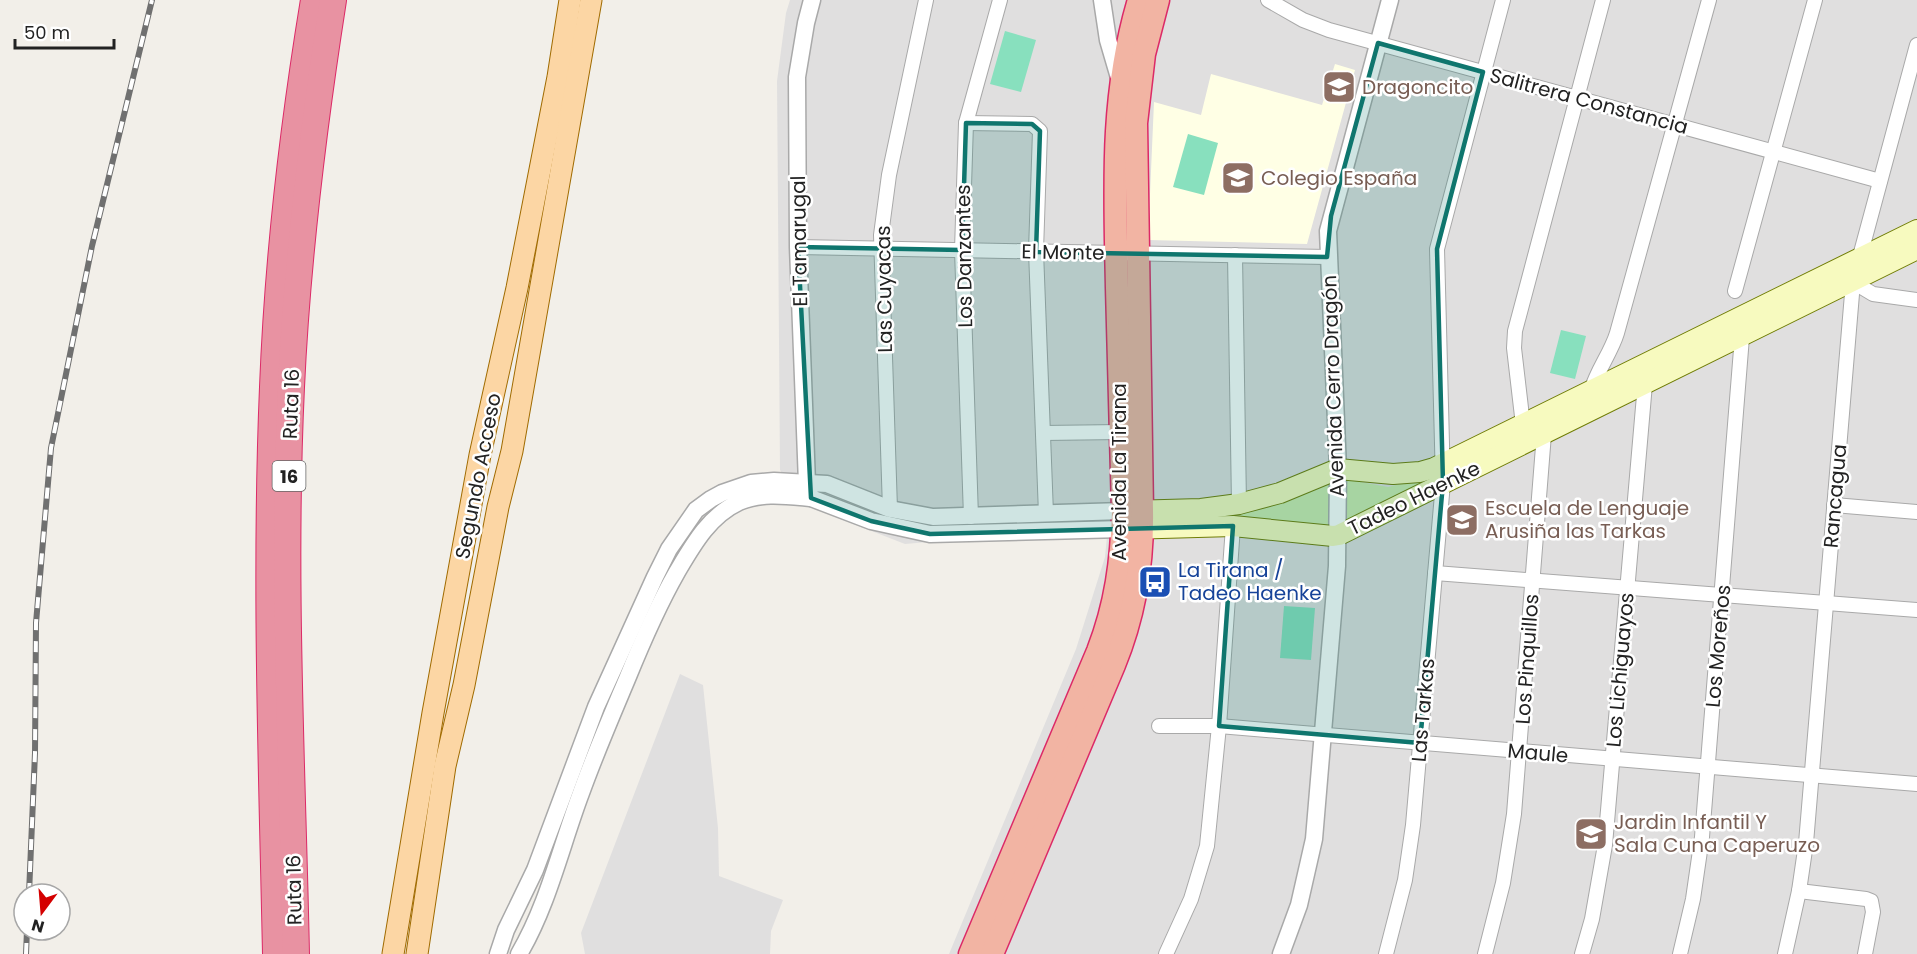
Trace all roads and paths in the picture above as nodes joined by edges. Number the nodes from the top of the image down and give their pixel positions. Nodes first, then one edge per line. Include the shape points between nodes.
1 (314, 0) edge
2 (333, 0) edge
3 (570, 0) edge
4 (591, 0) edge
5 (812, 0) edge
6 (926, 0) edge
7 (1000, 0) edge
8 (1102, 0) edge
9 (1139, 0) edge
10 (1158, 0) edge
11 (1268, 0) edge
12 (1390, 0) edge
13 (1503, 0) edge
14 (1603, 0) edge
15 (1709, 0) edge
16 (1815, 0) edge
17 (1378, 43) junction
18 (1917, 45) edge
19 (1483, 72) junction
20 (1120, 83) junction
21 (1576, 98) junction
22 (966, 123) junction
23 (1675, 124) junction
24 (1774, 152) junction
25 (1880, 181) junction
26 (1917, 230) edge
27 (798, 247) junction
28 (881, 249) junction
29 (1917, 249) edge
30 (962, 250) junction
31 (1036, 252) junction
32 (1127, 253) junction
33 (1235, 255) junction
34 (1328, 256) junction
35 (1858, 259) junction
36 (1853, 282) junction
37 (1735, 291) dead end
38 (1917, 300) edge
39 (1742, 336) junction
40 (1645, 384) junction
41 (1591, 391) junction
42 (1523, 425) junction
43 (1121, 432) junction
44 (1043, 433) junction
45 (1544, 434) junction
46 (1443, 463) junction
47 (1338, 469) junction
48 (1443, 483) junction
49 (809, 490) junction
50 (1239, 504) junction
51 (1834, 505) junction
52 (890, 509) junction
53 (1917, 512) edge
54 (1046, 514) junction
55 (971, 517) junction
56 (1133, 520) junction
57 (1233, 526) junction
58 (1339, 535) junction
59 (1435, 573) junction
60 (1533, 580) junction
61 (1627, 588) junction
62 (1722, 595) junction
63 (1826, 603) junction
64 (1917, 610) edge
65 (1159, 726) dead end
66 (1219, 726) junction
67 (1324, 735) junction
68 (1420, 743) junction
69 (1520, 751) junction
70 (1612, 759) junction
71 (1708, 767) junction
72 (1812, 775) junction
73 (1917, 784) edge
74 (430, 868) junction
75 (1799, 891) junction
76 (276, 954) edge
77 (296, 954) edge
78 (393, 954) edge
79 (417, 954) edge
80 (430, 954) edge
81 (498, 954) edge
82 (519, 954) edge
83 (970, 954) edge
84 (992, 954) edge
85 (1166, 954) edge
86 (1281, 954) edge
87 (1386, 954) edge
88 (1485, 954) edge
89 (1582, 954) edge
90 (1680, 954) edge
91 (1785, 954) edge
92 (1865, 954) edge

1 - 76 highway, Ruta 16 / 16 via 286,218 273,397 269,631
2 - 77 highway, Ruta 16 / 16 via 304,220 291,399 288,580
3 - 78 main road, Segundo Acceso via 518,288 480,455
4 - 74 main road, Segundo Acceso via 512,451 446,766
5 - 27 street, El Tamarugal via 797,77
6 - 28 street, Las Cuyacas via 889,175
7 - 22 street, Los Danzantes
8 - 20 street
9 - 20 highway, Avenida La Tirana
10 - 32 highway, Avenida La Tirana via 1137,102
11 - 17 street, Salitrera Constancia via 1315,25
12 - 17 street, Avenida Cerro Dragón
13 - 19 street, Las Tarkas
14 - 21 street
15 - 23 street
16 - 24 street
17 - 19 street, Salitrera Constancia
17 - 34 street, Avenida Cerro Dragón via 1331,216
18 - 25 street, Rancagua
19 - 21 street, Salitrera Constancia
19 - 46 street, Las Tarkas via 1437,249
20 - 32 highway, Avenida La Tirana via 1115,147
21 - 23 street, Salitrera Constancia
21 - 42 street via 1515,331
22 - 30 street, Los Danzantes
22 - 31 street via 1032,124 1040,131
23 - 24 street, Salitrera Constancia
23 - 41 street via 1617,333
24 - 25 street, Salitrera Constancia
24 - 37 street
25 - 35 street, Rancagua
26 - 35 main road, Tadeo Haenke
27 - 28 street, El Monte
27 - 49 street, El Tamarugal
28 - 30 street, El Monte
28 - 52 street, Las Cuyacas
29 - 36 main road, Tadeo Haenke
30 - 31 street, El Monte
30 - 55 street, Los Danzantes
31 - 32 street, El Monte
31 - 44 street
32 - 33 street, El Monte
32 - 43 highway, Avenida La Tirana
32 - 56 highway, Avenida La Tirana
33 - 34 street, El Monte
33 - 50 street
34 - 47 street, Avenida Cerro Dragón
35 - 36 street, Rancagua
35 - 41 main road, Tadeo Haenke
36 - 38 street via 1873,294
36 - 39 main road, Tadeo Haenke
36 - 51 street, Rancagua
39 - 40 main road, Tadeo Haenke
39 - 62 street, Los Moreños
40 - 45 main road, Tadeo Haenke
40 - 61 street, Los Lichiguayos
41 - 42 main road, Tadeo Haenke
42 - 46 main road, Tadeo Haenke
43 - 44 street
43 - 56 highway, Avenida La Tirana
44 - 54 street
45 - 48 main road, Tadeo Haenke
45 - 60 street, Los Pinquillos
46 - 47 main road, Tadeo Haenke via 1407,474
46 - 48 street, Las Tarkas
47 - 50 main road, Tadeo Haenke via 1280,493
47 - 58 street, Avenida Cerro Dragón
48 - 58 main road, Tadeo Haenke
48 - 59 street, Las Tarkas
49 - 52 street, Tadeo Haenke via 827,484
49 - 56 street, Tadeo Haenke via 871,521 930,534
49 - 81 street via 774,481 751,483 722,493 696,510 669,549 596,707 536,870
49 - 82 street via 741,501 709,522 686,557 658,605 613,711
50 - 56 main road, Tadeo Haenke
51 - 53 street
51 - 63 street, Rancagua
52 - 55 street, Tadeo Haenke via 933,517
54 - 55 street, Tadeo Haenke
54 - 56 street, Tadeo Haenke
56 - 57 main road, Tadeo Haenke
56 - 83 highway, Avenida La Tirana via 1106,630
56 - 84 highway, Avenida La Tirana via 1142,552 1136,596 1123,643
57 - 58 main road, Tadeo Haenke
57 - 66 street
58 - 67 street, Avenida Cerro Dragón
59 - 60 street
59 - 68 street, Las Tarkas
60 - 61 street
60 - 69 street, Los Pinquillos
61 - 62 street
61 - 70 street, Los Lichiguayos
62 - 63 street
62 - 71 street, Los Moreños
63 - 64 street
63 - 72 street, Rancagua
65 - 66 street, Maule
66 - 67 street, Maule
66 - 85 street via 1207,846 1191,899
67 - 68 street, Maule
67 - 86 street, Avenida Cerro Dragón via 1310,861
68 - 69 street, Maule
68 - 87 street, Las Tarkas via 1409,853
69 - 70 street, Maule
69 - 88 street, Los Pinquillos via 1509,849
70 - 71 street, Maule
70 - 89 street, Los Lichiguayos via 1602,865
71 - 72 street, Maule
71 - 90 street, Los Moreños via 1698,868
72 - 73 street, Maule
72 - 75 street, Rancagua
74 - 79 main road, Segundo Acceso
74 - 80 main road
75 - 91 street, Rancagua
75 - 92 street via 1871,901 1873,912

